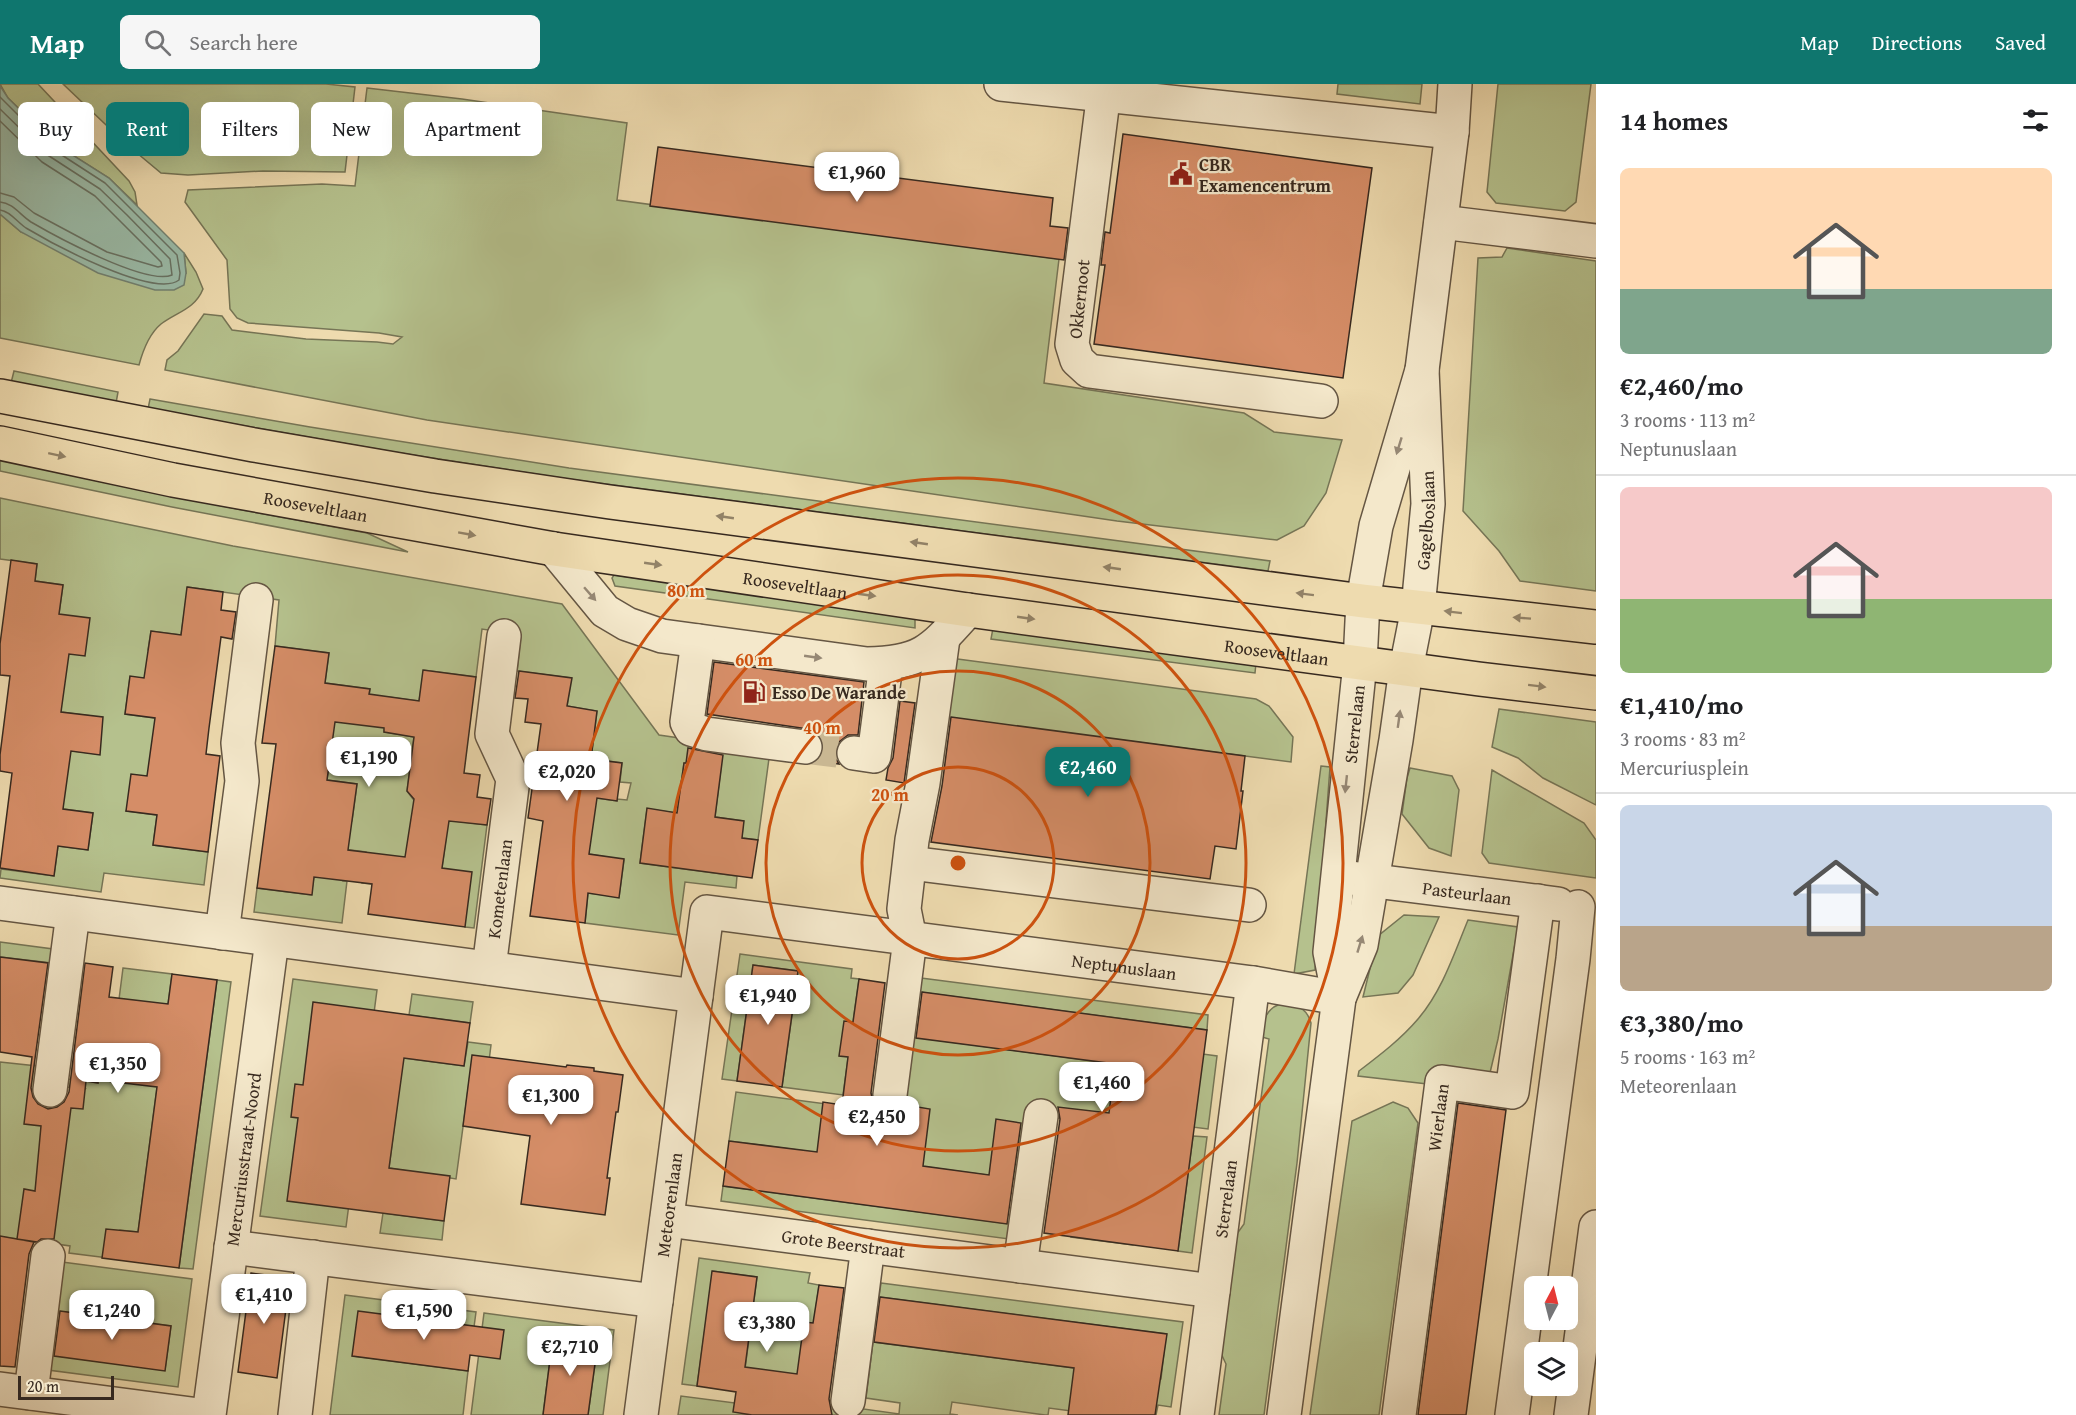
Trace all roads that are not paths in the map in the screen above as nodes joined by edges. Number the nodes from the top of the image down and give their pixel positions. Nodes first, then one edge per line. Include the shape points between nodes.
1 (1001, 84) edge
2 (1455, 84) edge
3 (1104, 90) edge
4 (1452, 132) junction
5 (1441, 222) junction
6 (1596, 241) edge
7 (1422, 370) junction
8 (0, 396) edge
9 (1321, 400) dead end
10 (0, 443) edge
11 (554, 549) junction
12 (256, 600) dead end
13 (1363, 601) junction
14 (1418, 608) junction
15 (968, 610) junction
16 (1596, 627) edge
17 (504, 636) dead end
18 (943, 638) junction
19 (698, 641) junction
20 (1360, 663) junction
21 (886, 664) junction
22 (1406, 669) junction
23 (1596, 693) edge
24 (805, 747) tunnel mouth
25 (854, 753) tunnel mouth
26 (909, 863) junction
27 (1337, 876) junction
28 (1373, 881) junction
29 (1538, 901) junction
30 (0, 903) edge
31 (1250, 905) dead end
32 (1587, 908) edge
33 (73, 913) junction
34 (222, 933) junction
35 (910, 939) junction
36 (272, 940) junction
37 (1585, 960) edge
38 (489, 968) junction
39 (1253, 983) junction
40 (696, 996) junction
41 (1339, 998) junction
42 (50, 1090) dead end
43 (890, 1095) dead end
44 (1041, 1116) dead end
45 (667, 1220) junction
46 (1596, 1227) edge
47 (868, 1246) junction
48 (231, 1247) junction
49 (48, 1256) dead end
50 (313, 1257) junction
51 (1020, 1266) junction
52 (1213, 1291) junction
53 (656, 1301) junction
54 (15, 1391) edge
55 (848, 1401) dead end
56 (199, 1415) edge
57 (209, 1415) edge
58 (295, 1415) edge
59 (641, 1415) edge
60 (1197, 1415) edge
61 (1284, 1415) edge
62 (1399, 1415) edge
63 (1512, 1415) edge
64 (1571, 1415) edge

1 - 3 street
2 - 4 street, Gagelboslaan
3 - 4 street
3 - 9 street, Okkernoot via 1072,344 1077,360 1089,371
4 - 5 street, Gagelboslaan
5 - 6 street
5 - 7 street, Gagelboslaan
7 -> 13 street, Gagelboslaan via 1376,526
7 - 14 street, Gagelboslaan via 1428,504
13 -> 8 main road via 435,476
10 -> 11 main road, Rooseveltlaan via 172,480
11 -> 15 main road, Rooseveltlaan
11 -> 19 street via 605,611 627,624 662,636
12 - 34 street via 237,743 242,781
13 - 14 main road
13 - 20 street, Gagelboslaan
16 -> 14 main road
14 - 22 street, Gagelboslaan
15 - 18 street
15 -> 20 main road, Rooseveltlaan
17 - 38 street, Kometenlaan via 492,734 513,779
18 - 21 street via 920,656
18 - 26 street
19 -> 21 street
19 - 24 street via 687,722 691,729
20 - 22 main road, Rooseveltlaan
20 -> 27 street, Sterrelaan
21 - 25 street via 874,756
22 -> 23 main road, Rooseveltlaan
28 -> 22 street, Sterrelaan
26 - 31 street via 1170,885
26 - 35 street via 904,909
27 - 28 street, Pasteurlaan
27 - 41 street, Sterrelaan via 1330,952
28 - 29 street, Pasteurlaan
41 -> 28 street, Sterrelaan via 1361,945
29 - 32 street, Pasteurlaan
29 - 62 street, Wierlaan via 1512,1092 1442,1082
30 - 33 street
32 - 37 street
33 - 34 street
33 - 42 street
34 - 36 street
35 - 39 street, Neptunuslaan
35 - 40 street, Neptunuslaan via 707,912
35 - 43 street
36 - 38 street
36 - 48 street, Mercuriusstraat-Noord
37 - 63 street
38 - 40 street
39 - 41 street, Neptunuslaan
39 - 52 street, Sterrelaan
40 - 45 street, Meteorenlaan
41 - 61 street, Sterrelaan
44 - 51 street
45 - 47 street, Grote Beerstraat
45 - 53 street, Meteorenlaan
46 - 64 street
47 - 51 street, Grote Beerstraat
47 - 55 street
48 - 50 street
48 - 57 street, Mercuriusstraat-Noord
49 - 54 street
50 - 53 street
50 - 58 street
51 - 52 street, Grote Beerstraat
52 - 60 street, Sterrelaan
53 - 59 street, Meteorenlaan
54 - 56 street

